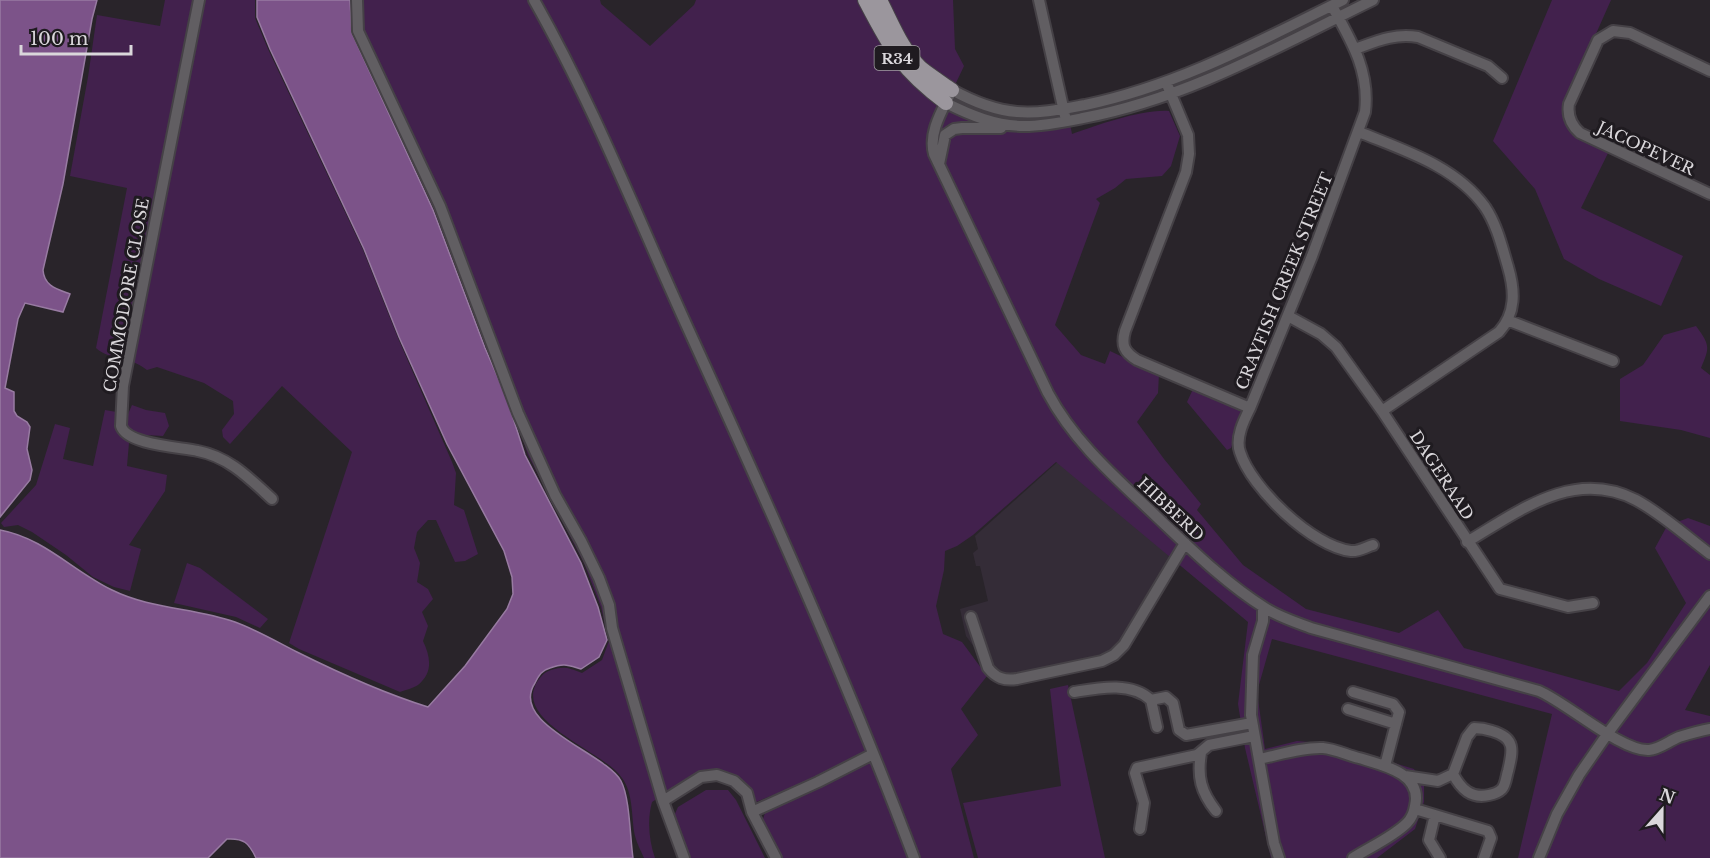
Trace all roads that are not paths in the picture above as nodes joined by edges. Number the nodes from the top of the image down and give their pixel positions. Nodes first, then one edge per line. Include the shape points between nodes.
1 (199, 0) edge
2 (357, 0) edge
3 (534, 0) edge
4 (865, 0) edge
5 (880, 0) edge
6 (1039, 0) edge
7 (1344, 0) edge
8 (1373, 0) edge
9 (1332, 6) junction
10 (1338, 17) junction
11 (1355, 49) junction
12 (1710, 71) edge
13 (1502, 78) dead end
14 (1166, 82) junction
15 (952, 90) junction
16 (1171, 95) junction
17 (946, 103) junction
18 (1064, 109) junction
19 (1066, 122) junction
20 (1022, 126) junction
21 (1359, 132) junction
22 (939, 164) junction
23 (1710, 194) edge
24 (1287, 316) junction
25 (1508, 320) junction
26 (1613, 362) dead end
27 (1250, 408) junction
28 (1382, 411) junction
29 (272, 499) dead end
30 (1467, 542) junction
31 (1185, 543) junction
32 (1373, 544) dead end
33 (1710, 554) edge
34 (1710, 597) edge
35 (1593, 603) dead end
36 (1263, 607) junction
37 (971, 617) dead end
38 (1074, 692) dead end
39 (1353, 692) dead end
40 (1151, 700) junction
41 (1348, 709) dead end
42 (1252, 723) junction
43 (1396, 724) junction
44 (1157, 727) dead end
45 (1710, 729) edge
46 (1608, 733) junction
47 (1254, 736) junction
48 (1201, 753) junction
49 (873, 754) junction
50 (1259, 759) junction
51 (1385, 766) junction
52 (1453, 774) junction
53 (1405, 776) junction
54 (663, 801) junction
55 (1415, 809) junction
56 (1216, 811) dead end
57 (752, 812) junction
58 (1435, 815) junction
59 (1140, 829) dead end
60 (684, 858) edge
61 (776, 858) edge
62 (914, 858) edge
63 (1279, 858) edge
64 (1353, 858) edge
65 (1440, 858) edge
66 (1484, 858) edge
67 (1539, 858) edge

1 - 29 street, COMMODORE CLOSE via 123,386 121,426 128,436 144,441 218,456
2 - 54 street via 358,31 440,206 518,413 599,578
3 - 49 street via 618,171
4 - 17 main road, R34 via 898,60
5 - 15 main road, R34 via 913,59
6 - 18 street
7 - 9 street
8 - 10 street
9 - 10 street, CRAYFISH CREEK STREET
9 - 14 street
10 - 11 street, CRAYFISH CREEK STREET
10 - 16 street
11 - 13 street via 1390,37 1418,37 1488,66
11 - 21 street, CRAYFISH CREEK STREET via 1366,90
12 - 23 street, JACOPEVER via 1630,33 1613,31 1595,45 1568,110 1571,123 1580,133
14 - 16 street, CRAYFISH CREEK STREET
14 - 18 street
15 - 17 street, HIBBERD
15 - 18 street via 1006,110
16 - 19 street
16 - 27 street, CRAYFISH CREEK STREET via 1188,135 1186,172 1125,331 1124,348 1137,360
17 - 20 street via 983,119
17 - 22 street, HIBBERD via 932,138
18 - 19 street
19 - 20 street
20 - 22 street via 954,129 945,135
21 - 24 street, CRAYFISH CREEK STREET
21 - 25 street via 1434,164 1462,183 1484,206 1498,234 1513,285
22 - 31 street, HIBBERD via 1061,416 1105,468
24 - 27 street, CRAYFISH CREEK STREET
24 - 28 street, DAGERAAD via 1336,347
25 - 26 street
25 - 28 street via 1491,339
27 - 32 street via 1241,430 1239,452 1278,508 1301,527 1338,548 1355,551
28 - 30 street, DAGERAAD
30 - 33 street via 1550,495 1595,488 1637,501
30 - 35 street, DAGERAAD via 1502,591 1568,607
31 - 36 street, HIBBERD
31 - 37 street via 1124,645 1102,661 1004,679 992,673 985,663
34 - 46 street
36 - 42 street via 1252,665
36 - 46 street, HIBBERD via 1311,628 1539,691
38 - 40 street via 1112,687 1144,693
39 - 43 street via 1393,704 1399,712
40 - 42 street via 1170,699 1179,730 1186,735
40 - 44 street
41 - 43 street
42 - 47 street
43 - 51 street
45 - 46 street, HIBBERD via 1650,750 1635,748
46 - 67 street via 1565,799
47 - 48 street via 1209,745
47 - 50 street
48 - 56 street via 1199,777
48 - 59 street via 1137,768 1144,803
49 - 57 street
49 - 62 street
50 - 51 street via 1322,748
50 - 63 street
51 - 53 street
52 - 52 street via 1474,728 1504,735 1510,742 1512,750 1504,786 1496,793 1474,796 1464,790
52 - 53 street via 1438,781
53 - 55 street via 1414,787
54 - 57 street via 700,777 717,775 741,786
54 - 60 street
55 - 58 street
55 - 64 street via 1407,823
57 - 61 street
58 - 65 street via 1429,840
58 - 66 street via 1488,831 1491,838

